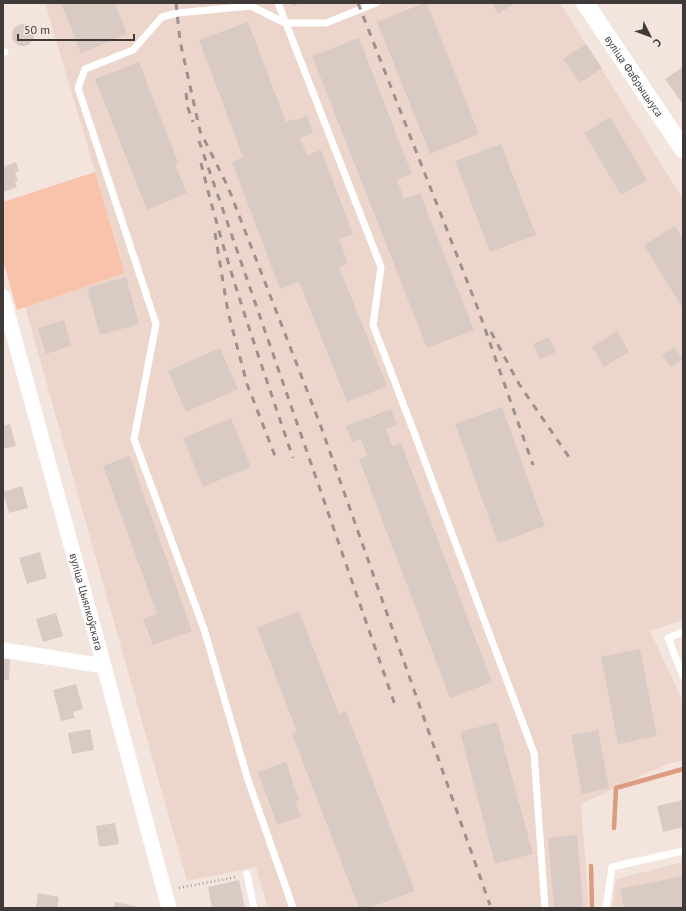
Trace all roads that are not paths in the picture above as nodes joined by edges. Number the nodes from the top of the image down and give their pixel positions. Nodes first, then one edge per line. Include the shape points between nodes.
1 (278, 3) edge
2 (376, 3) edge
3 (585, 3) edge
4 (285, 22) junction
5 (683, 148) edge
6 (3, 297) edge
7 (683, 632) edge
8 (3, 650) edge
9 (104, 666) junction
10 (683, 676) edge
11 (683, 851) edge
12 (247, 874) road end
13 (169, 908) edge
14 (254, 908) edge
15 (293, 908) edge
16 (545, 908) edge
17 (606, 908) edge

1 - 4 lane
2 - 4 lane via 326,24
3 - 5 street, вуліца Фабрыцыуса
4 - 15 lane via 251,6 177,13 162,17 133,50 85,69 78,88 156,324 134,439 204,629 248,780
4 - 16 lane via 381,267 373,325 534,753
6 - 9 street, вуліца Цыялкоўскага
7 - 10 lane via 668,638
8 - 9 street
9 - 13 street, вуліца Цыялкоўскага
11 - 17 lane via 612,867
12 - 14 lane

